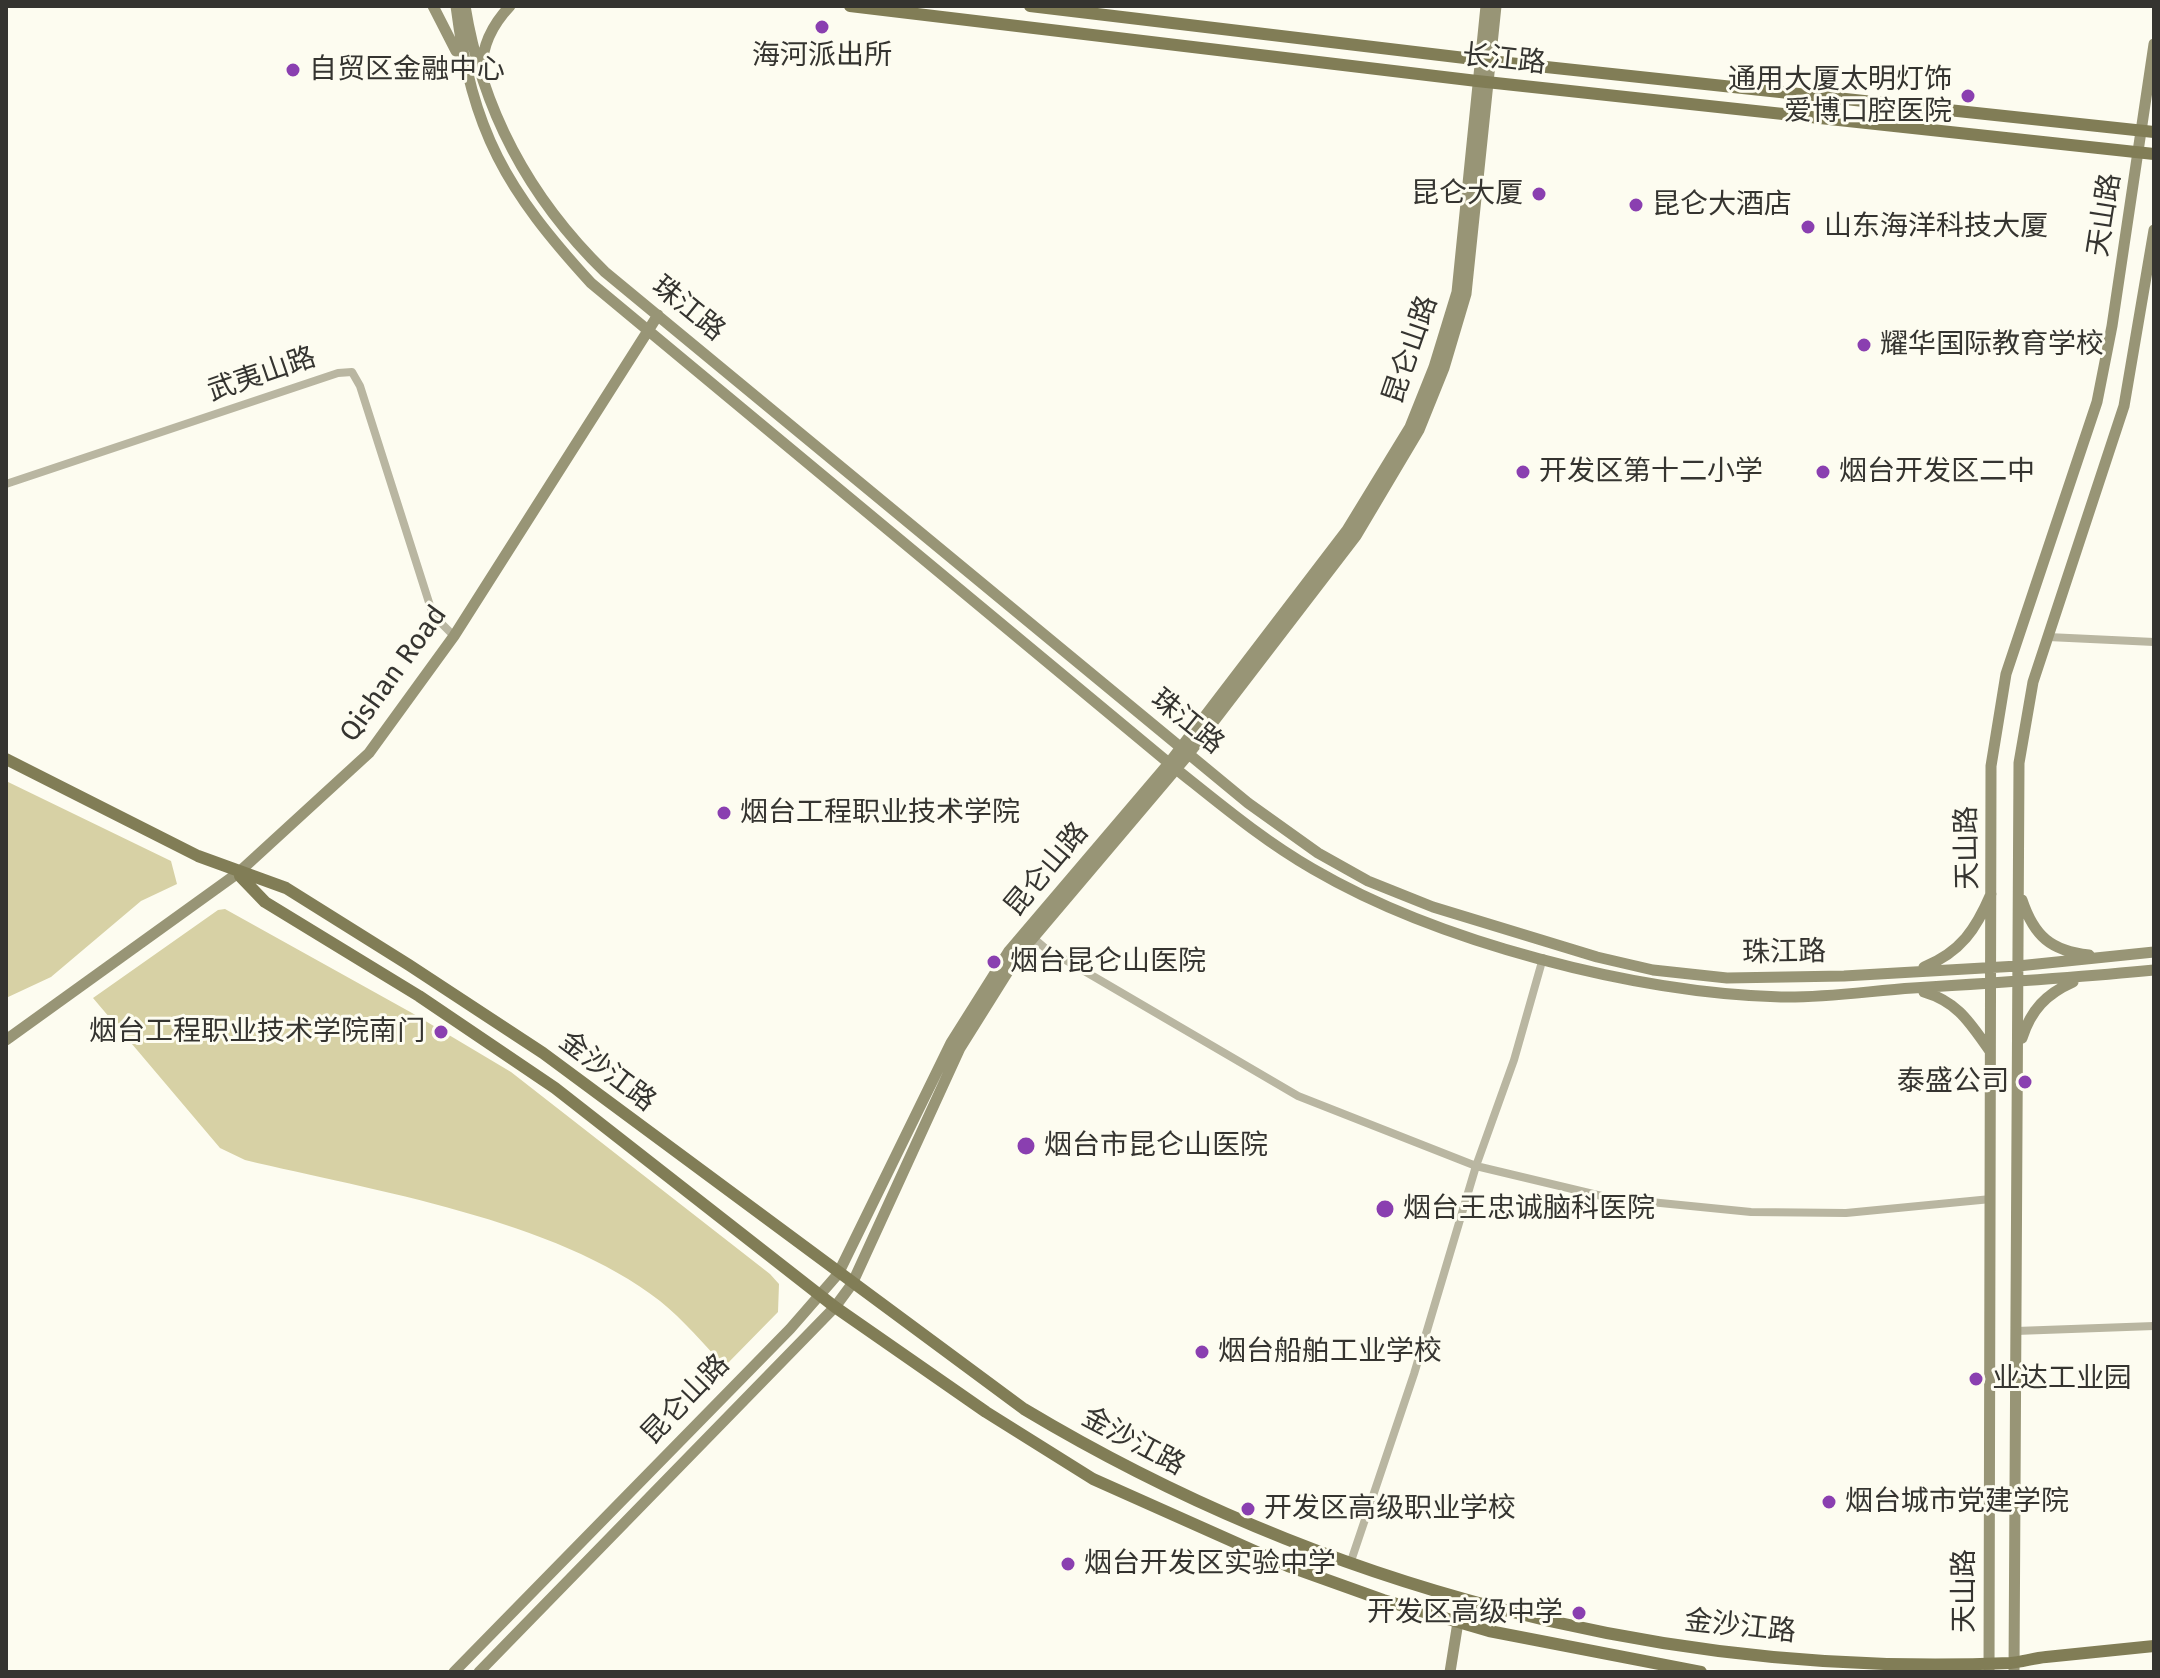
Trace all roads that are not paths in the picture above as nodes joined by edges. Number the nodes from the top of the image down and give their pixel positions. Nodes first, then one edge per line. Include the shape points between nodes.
1 (433, 6) edge
2 (456, 6) edge
3 (465, 6) edge
4 (510, 6) edge
5 (850, 6) edge
6 (1030, 6) edge
7 (1486, 6) edge
8 (1496, 6) edge
9 (2154, 44) edge
10 (1485, 61) junction
11 (464, 73) junction
12 (1482, 82) junction
13 (484, 86) junction
14 (2148, 131) edge
15 (2140, 152) junction
16 (2154, 154) edge
17 (2154, 230) edge
18 (658, 315) junction
19 (648, 329) junction
20 (6, 484) edge
21 (454, 636) junction
22 (2048, 637) junction
23 (2154, 642) edge
24 (1184, 752) junction
25 (6, 759) edge
26 (1173, 766) junction
27 (238, 873) junction
28 (1993, 890) junction
29 (2019, 891) junction
30 (1026, 931) junction
31 (2154, 952) edge
32 (2121, 956) junction
33 (1543, 958) junction
34 (2018, 966) junction
35 (1991, 967) junction
36 (2154, 970) edge
37 (1911, 972) junction
38 (2083, 977) junction
39 (2018, 984) junction
40 (1991, 985) junction
41 (1912, 988) junction
42 (6, 1040) edge
43 (2018, 1050) junction
44 (1990, 1051) junction
45 (1476, 1166) junction
46 (1991, 1199) junction
47 (838, 1274) junction
48 (852, 1284) junction
49 (821, 1294) junction
50 (835, 1307) junction
51 (2154, 1326) edge
52 (2016, 1331) junction
53 (1350, 1564) junction
54 (1458, 1622) junction
55 (2154, 1646) edge
56 (2014, 1667) edge
57 (1988, 1668) edge
58 (454, 1672) edge
59 (479, 1672) edge
60 (1450, 1672) edge
61 (1701, 1672) edge

1 - 11 street
2 - 11 street
3 - 13 street, 珠江路
4 - 13 street via 487,40
5 - 12 main road, 长江路
6 - 10 main road, 长江路
7 - 10 street, 昆仑山路
8 - 10 street, 昆仑山路
9 - 14 street, 天山路
10 - 12 street, 昆仑山路
10 - 14 main road, 长江路
11 - 19 street via 479,121 521,199 591,283
12 - 15 main road, 长江路
12 - 24 street, 昆仑山路 via 1457,292 1410,427 1347,530
13 - 18 street, 珠江路 via 513,156 541,199 573,241
14 - 15 street, 天山路
15 - 16 main road, 长江路
15 - 28 street, 天山路 via 2097,402 2006,674 1991,766
17 - 22 street, 天山路 via 2124,406
18 - 19 street, Qishan Road
18 - 24 street, 珠江路
19 - 21 street, Qishan Road
19 - 26 street
20 - 21 street, 武夷山路 via 352,372 433,615
21 - 27 street, Qishan Road via 369,753
22 - 23 street
22 - 29 street, 天山路 via 2033,682 2019,763
24 - 26 street, 昆仑山路
24 - 37 street, 珠江路 via 1318,853 1368,881 1554,945 1653,970 1727,978
25 - 27 main road, 金沙江路
26 - 30 street, 昆仑山路
26 - 33 street via 1239,819 1362,895 1427,922
26 - 48 street, 昆仑山路 via 1017,957 960,1048
27 - 42 street, Qishan Road
27 - 47 main road, 金沙江路 via 286,888 543,1053
27 - 49 main road, 金沙江路 via 265,902 419,996 555,1088
28 - 35 street, 天山路
28 - 37 street via 1970,937 1939,961
29 - 32 street via 2029,922 2048,944 2064,951
29 - 34 street, 天山路
30 - 45 street via 1045,948 1298,1096
30 - 47 street, 昆仑山路 via 951,1043
31 - 32 street, 珠江路
32 - 34 street, 珠江路
33 - 41 street via 1650,984 1723,993 1782,997
33 - 45 street
34 - 35 street, 珠江路
34 - 39 street, 天山路
35 - 37 street, 珠江路
35 - 40 street, 天山路
36 - 38 street
38 - 39 street
38 - 43 street via 2050,993 2037,1006
39 - 40 street
39 - 43 street, 天山路
40 - 41 street
40 - 44 street, 天山路
41 - 44 street via 1946,998 1961,1010
43 - 52 street, 天山路
44 - 46 street, 天山路
45 - 46 street via 1610,1198 1751,1212 1846,1213
45 - 53 street
46 - 57 street, 天山路
47 - 48 main road, 金沙江路
47 - 49 street, 昆仑山路
48 - 50 street, 昆仑山路
48 - 53 main road, 金沙江路 via 1024,1409 1100,1454 1202,1505
49 - 50 main road, 金沙江路
49 - 58 street, 昆仑山路
50 - 54 main road, 金沙江路 via 1093,1479 1288,1566
50 - 59 street, 昆仑山路
51 - 52 street
52 - 56 street, 天山路
53 - 57 main road, 金沙江路 via 1546,1622 1688,1646
54 - 60 street
54 - 61 main road, 金沙江路 via 1573,1650
55 - 56 main road, 金沙江路
56 - 57 main road, 金沙江路

